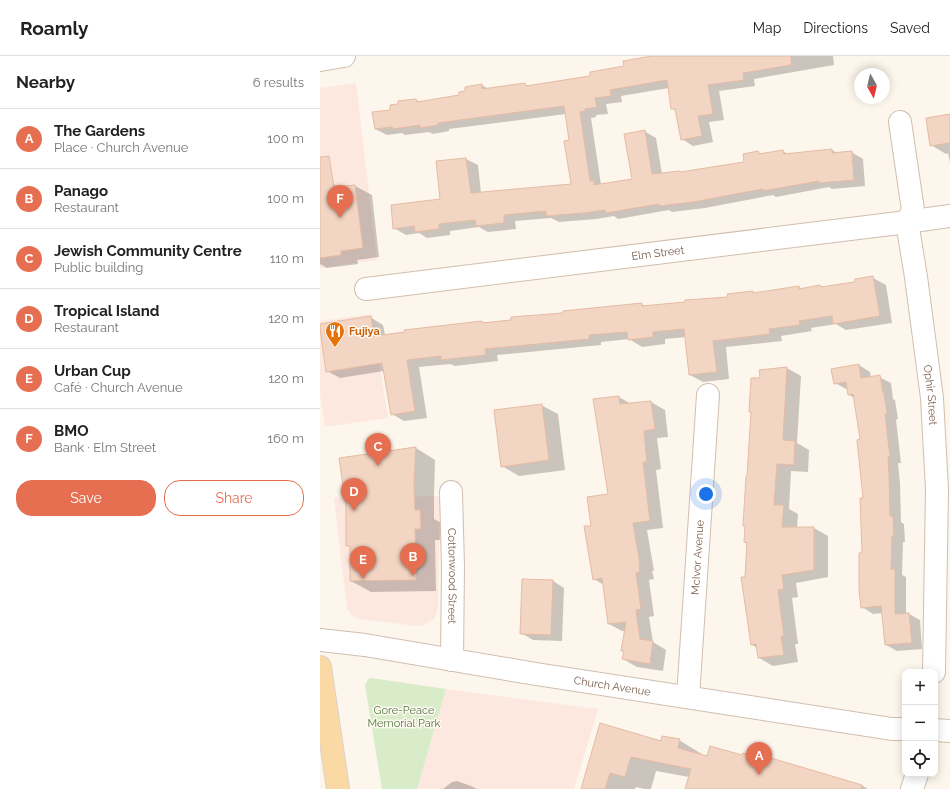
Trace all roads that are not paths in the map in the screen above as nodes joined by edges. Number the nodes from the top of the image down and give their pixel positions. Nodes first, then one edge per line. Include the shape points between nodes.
1 (344, 56) edge
2 (320, 60) edge
3 (900, 122) dead end
4 (950, 216) edge
5 (907, 222) junction
6 (366, 289) dead end
7 (708, 395) dead end
8 (451, 492) dead end
9 (320, 640) edge
10 (452, 660) junction
11 (320, 667) edge
12 (934, 669) edge
13 (688, 697) junction
14 (902, 729) edge
15 (938, 730) edge
16 (950, 731) edge
17 (916, 777) edge
18 (338, 789) edge
19 (912, 789) edge

1 - 2 street
3 - 5 street, Ophir Street via 913,210
4 - 5 street, Elm Street
5 - 6 street, Elm Street
5 - 12 street, Ophir Street via 932,405 937,489
7 - 13 street, McIvor Avenue
8 - 10 street, Cottonwood Street
9 - 10 street, Church Avenue
10 - 13 street, Church Avenue
11 - 18 main road
13 - 14 street, Church Avenue
15 - 16 street
17 - 19 street

